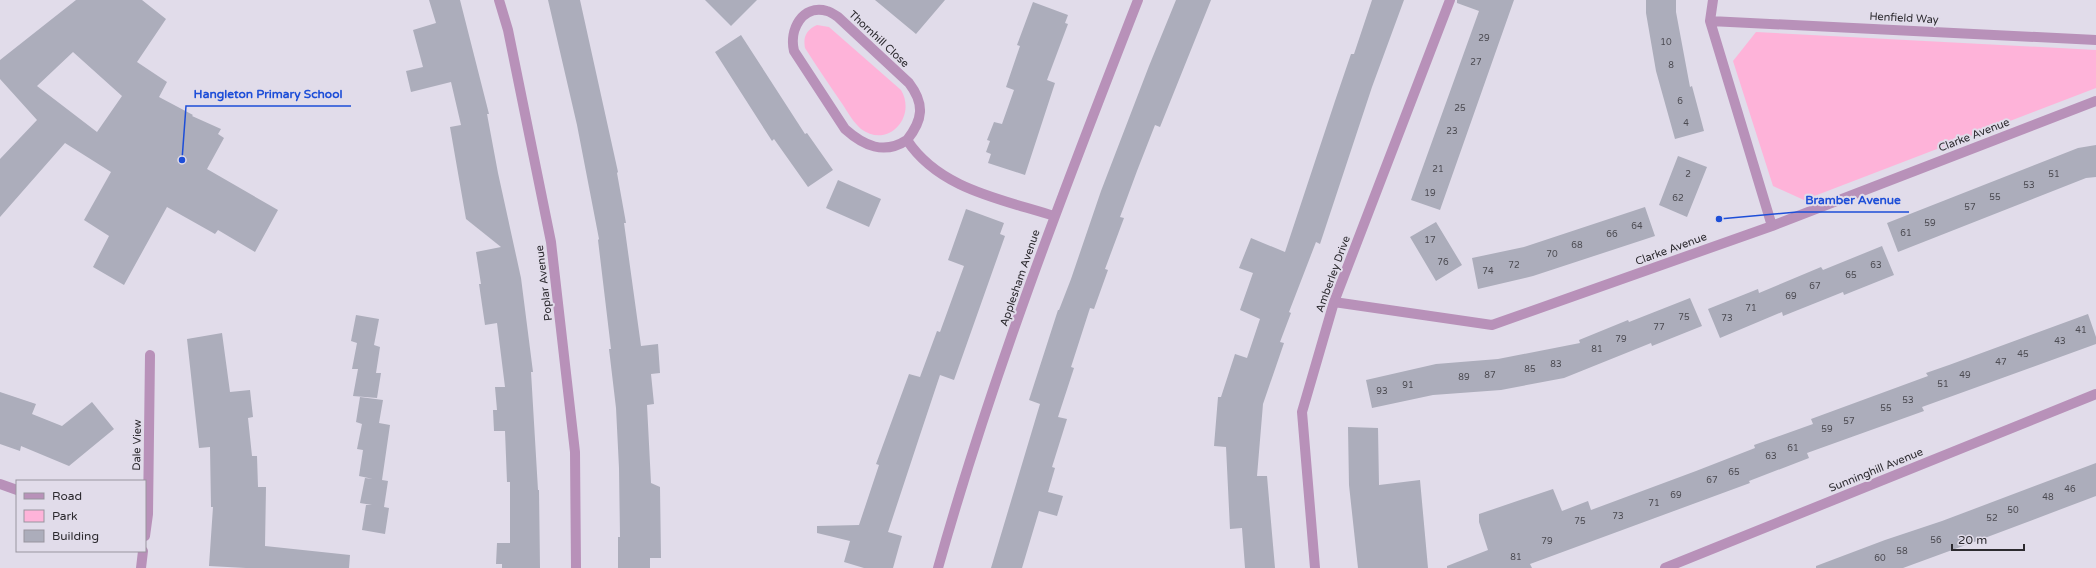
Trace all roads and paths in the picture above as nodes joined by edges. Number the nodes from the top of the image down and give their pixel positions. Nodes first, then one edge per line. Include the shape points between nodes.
1 (499, 0) edge
2 (1138, 0) edge
3 (1450, 0) edge
4 (1713, 0) edge
5 (1710, 21) junction
6 (2096, 40) edge
7 (2096, 101) edge
8 (907, 140) junction
9 (1054, 216) junction
10 (1772, 226) junction
11 (1334, 302) junction
12 (150, 355) dead end
13 (2096, 394) edge
14 (0, 484) edge
15 (16, 490) edge
16 (146, 514) edge
17 (143, 552) edge
18 (141, 568) edge
19 (576, 568) edge
20 (938, 568) edge
21 (1315, 568) edge
22 (1665, 568) edge

1 - 19 street, Poplar Avenue via 508,30 551,242 575,452
2 - 9 street, Applesham Avenue
3 - 11 street, Amberley Drive
4 - 5 street
5 - 6 street, Henfield Way
5 - 10 street
7 - 10 street, Clarke Avenue
8 - 8 street, Thornhill Close via 892,147 874,147 863,143 845,128 794,51 793,32 802,17 818,11 827,11 838,17 909,83 917,94 920,114 918,125
8 - 9 street via 923,161 952,182
9 - 20 street, Applesham Avenue via 957,498
10 - 11 street, Clarke Avenue via 1492,325
11 - 21 street, Amberley Drive via 1302,412
12 - 16 street, Dale View
13 - 22 street, Sunninghill Avenue
14 - 15 street
17 - 18 street

